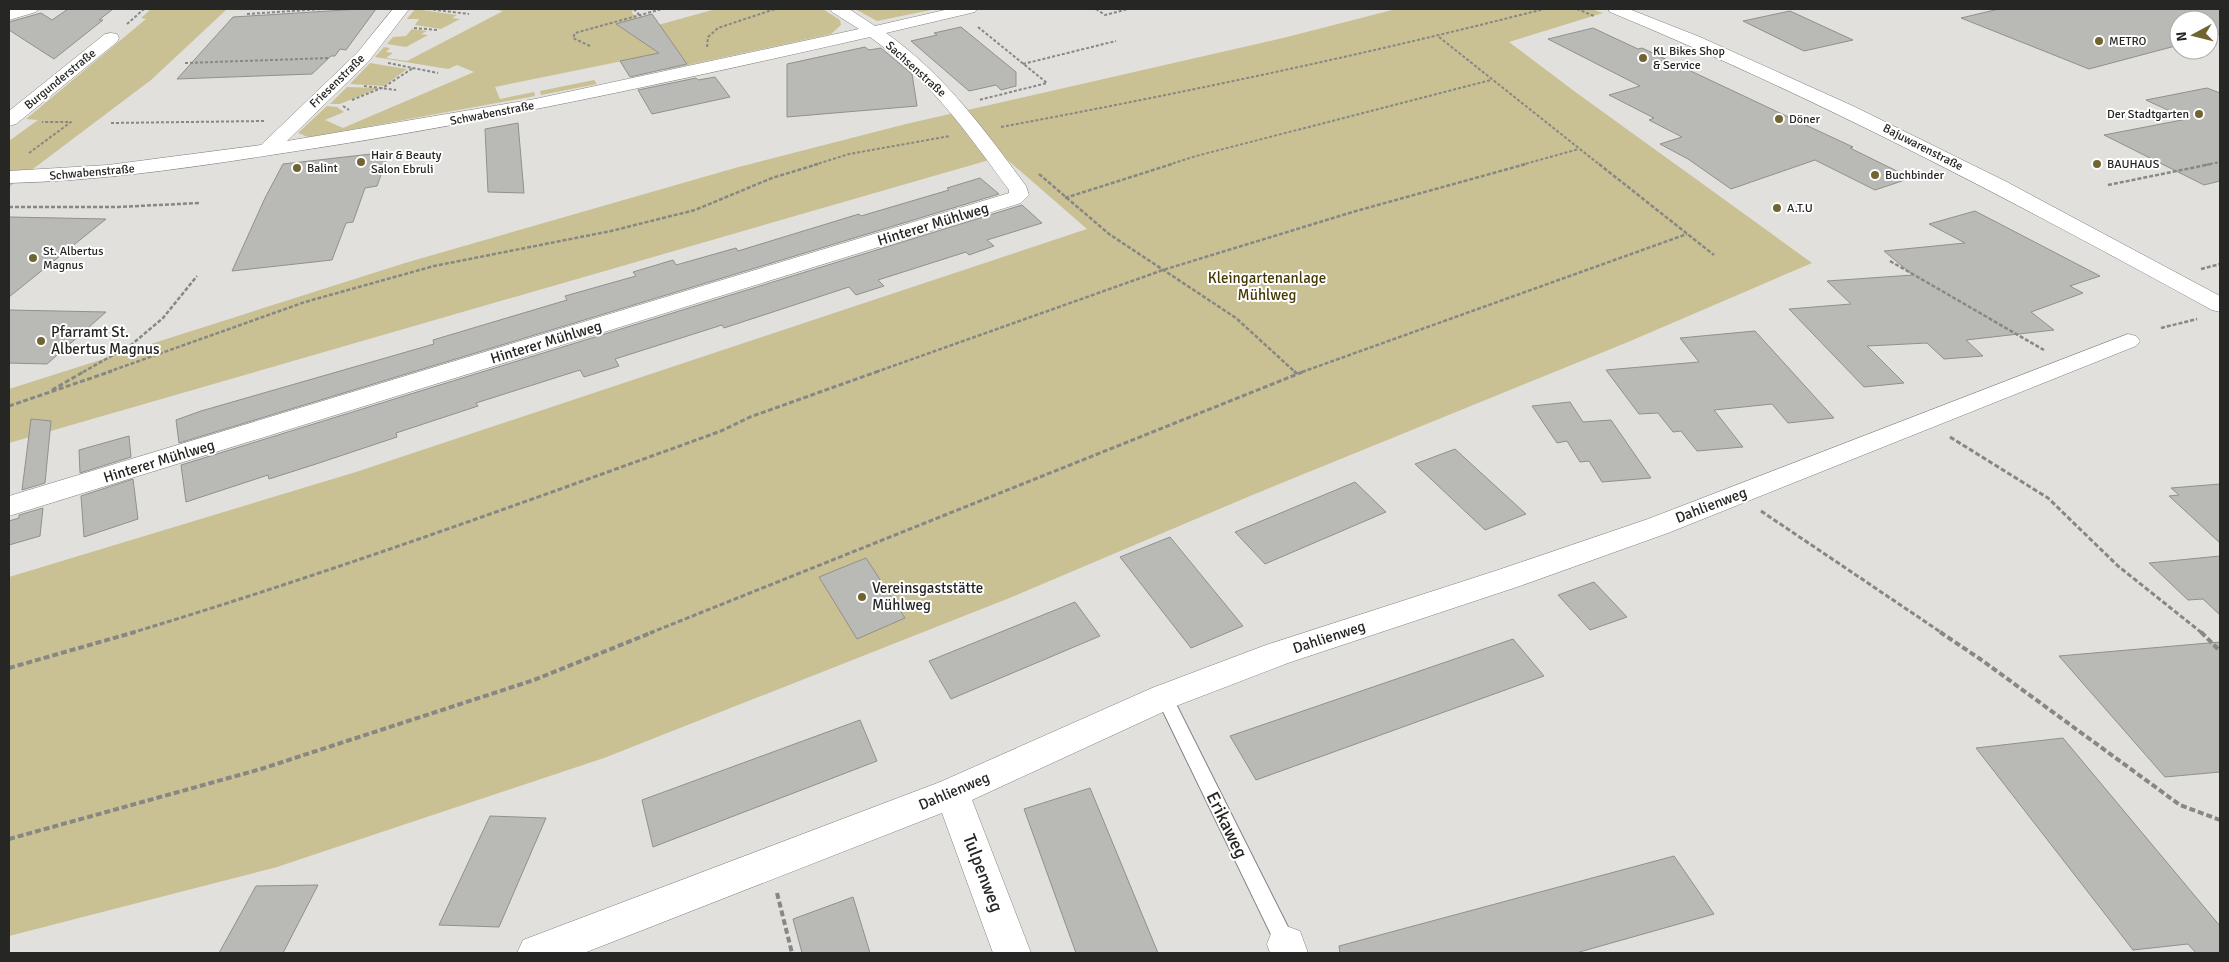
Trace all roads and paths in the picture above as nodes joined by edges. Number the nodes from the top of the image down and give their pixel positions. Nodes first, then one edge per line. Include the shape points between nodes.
1 (30, 9) edge
2 (322, 9) edge
3 (401, 9) edge
4 (428, 9) edge
5 (634, 9) edge
6 (662, 9) edge
7 (775, 9) edge
8 (838, 9) edge
9 (1096, 9) edge
10 (1128, 9) edge
11 (1544, 9) edge
12 (1616, 9) edge
13 (963, 10) edge
14 (247, 14) dead end
15 (469, 14) dead end
16 (9, 15) edge
17 (638, 15) junction
18 (641, 17) dead end
19 (872, 32) junction
20 (1439, 37) junction
21 (111, 38) dead end
22 (1116, 41) dead end
23 (590, 46) dead end
24 (363, 57) junction
25 (185, 63) dead end
26 (1024, 64) junction
27 (720, 66) junction
28 (413, 68) junction
29 (438, 73) dead end
30 (1491, 80) junction
31 (313, 105) junction
32 (956, 105) junction
33 (45, 118) dead end
34 (9, 120) edge
35 (295, 121) junction
36 (111, 123) dead end
37 (980, 136) junction
38 (1580, 149) junction
39 (267, 150) junction
40 (23, 158) dead end
41 (2220, 162) edge
42 (1038, 174) dead end
43 (9, 177) edge
44 (2108, 185) dead end
45 (1065, 198) junction
46 (199, 203) dead end
47 (9, 207) edge
48 (1687, 234) junction
49 (1714, 255) dead end
50 (1890, 261) dead end
51 (1163, 270) junction
52 (197, 276) dead end
53 (2220, 305) edge
54 (2199, 319) dead end
55 (2161, 328) dead end
56 (2128, 341) dead end
57 (2069, 364) junction
58 (1296, 374) junction
59 (45, 394) junction
60 (9, 406) edge
61 (1924, 421) junction
62 (1739, 494) junction
63 (9, 506) edge
64 (2220, 651) edge
65 (9, 668) edge
66 (1164, 698) junction
67 (952, 793) junction
68 (2220, 820) edge
69 (9, 839) edge
70 (769, 864) junction
71 (1288, 949) edge
72 (537, 953) edge
73 (792, 953) edge
74 (1012, 953) edge

1 - 16 street
2 - 14 path
3 - 24 street, Friesenstraße
4 - 15 path
5 - 17 path
6 - 17 path
7 - 27 path via 718,28 708,36 707,47
8 - 19 street, Sachsenstraße
9 - 10 path via 1105,14
11 - 20 path
12 - 53 street, Bajuwarenstraße via 1725,53 1898,134
13 - 19 street, Schwabenstraße
13 - 26 path
17 - 18 path
17 - 23 path via 575,33 573,38
19 - 27 street, Schwabenstraße
19 - 32 street, Sachsenstraße via 929,78
20 - 30 path
20 - 37 path
21 - 34 street, Burgunderstraße
22 - 26 path
24 - 25 path
24 - 28 path
24 - 31 street, Friesenstraße
26 - 32 path via 1047,83
27 - 39 street, Schwabenstraße via 477,116
28 - 29 path
28 - 31 path via 384,87 340,105
30 - 38 path
30 - 45 path via 1196,156
31 - 35 street, Friesenstraße
32 - 37 street, Sachsenstraße
33 - 40 path via 39,122 71,122
35 - 36 path
35 - 39 street, Friesenstraße
37 - 59 path via 849,154 772,178 695,210 611,231 434,266 314,299
37 - 63 street, Hinterer Mühlweg via 1019,190 1014,199
38 - 48 path
38 - 51 path via 1356,211
39 - 43 street, Schwabenstraße via 154,167
41 - 44 path
42 - 45 path
45 - 51 path via 1109,234
46 - 47 path
48 - 49 path
48 - 58 path
50 - 57 path
51 - 58 path via 1236,318
51 - 65 path via 273,590
52 - 59 path via 163,318 131,345
54 - 55 path
56 - 57 street, Dahlienweg
57 - 61 street, Dahlienweg
58 - 69 path via 534,680 261,770
59 - 60 path
61 - 62 street, Dahlienweg
61 - 64 path via 2048,498 2118,566 2194,625
62 - 66 street, Dahlienweg via 1508,578 1277,654
62 - 68 path via 1773,521 1983,661 2180,804
66 - 67 street, Dahlienweg
66 - 71 lane, Erikaweg
67 - 70 street, Dahlienweg
67 - 74 street, Tulpenweg
70 - 72 street, Dahlienweg
70 - 73 path

